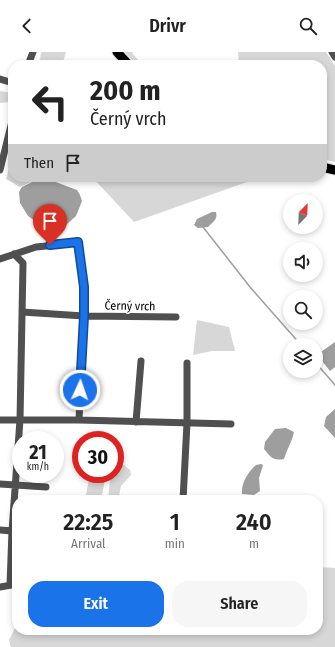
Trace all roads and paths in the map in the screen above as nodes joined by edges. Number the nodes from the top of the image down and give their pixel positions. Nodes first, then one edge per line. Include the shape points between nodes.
1 (117, 52) edge
2 (332, 52) edge
3 (335, 57) edge
4 (124, 60) edge
5 (8, 137) edge
6 (0, 170) edge
7 (14, 254) junction
8 (0, 259) edge
9 (22, 312) junction
10 (84, 316) junction
11 (176, 317) dead end
12 (141, 361) dead end
13 (187, 363) dead end
14 (0, 420) edge
15 (20, 420) junction
16 (79, 420) junction
17 (136, 422) junction
18 (187, 422) junction
19 (230, 424) dead end
20 (0, 484) edge
21 (16, 485) junction
22 (46, 487) dead end
23 (15, 495) edge
24 (183, 495) edge
25 (0, 530) edge
26 (12, 531) edge
27 (12, 584) edge
28 (0, 587) edge

1 - 4 main road
2 - 3 street
5 - 6 street
7 - 8 street
7 - 9 street via 23,263
7 - 10 street via 36,247 78,242 84,287
9 - 10 street, Černý vrch
9 - 15 street
10 - 11 street, Černý vrch
10 - 16 street
12 - 17 street
13 - 18 street
14 - 15 street
15 - 16 street
15 - 21 street
16 - 17 street
17 - 18 street
18 - 19 street
18 - 24 street
20 - 21 street
21 - 22 street
21 - 23 street
25 - 26 street
27 - 28 street

